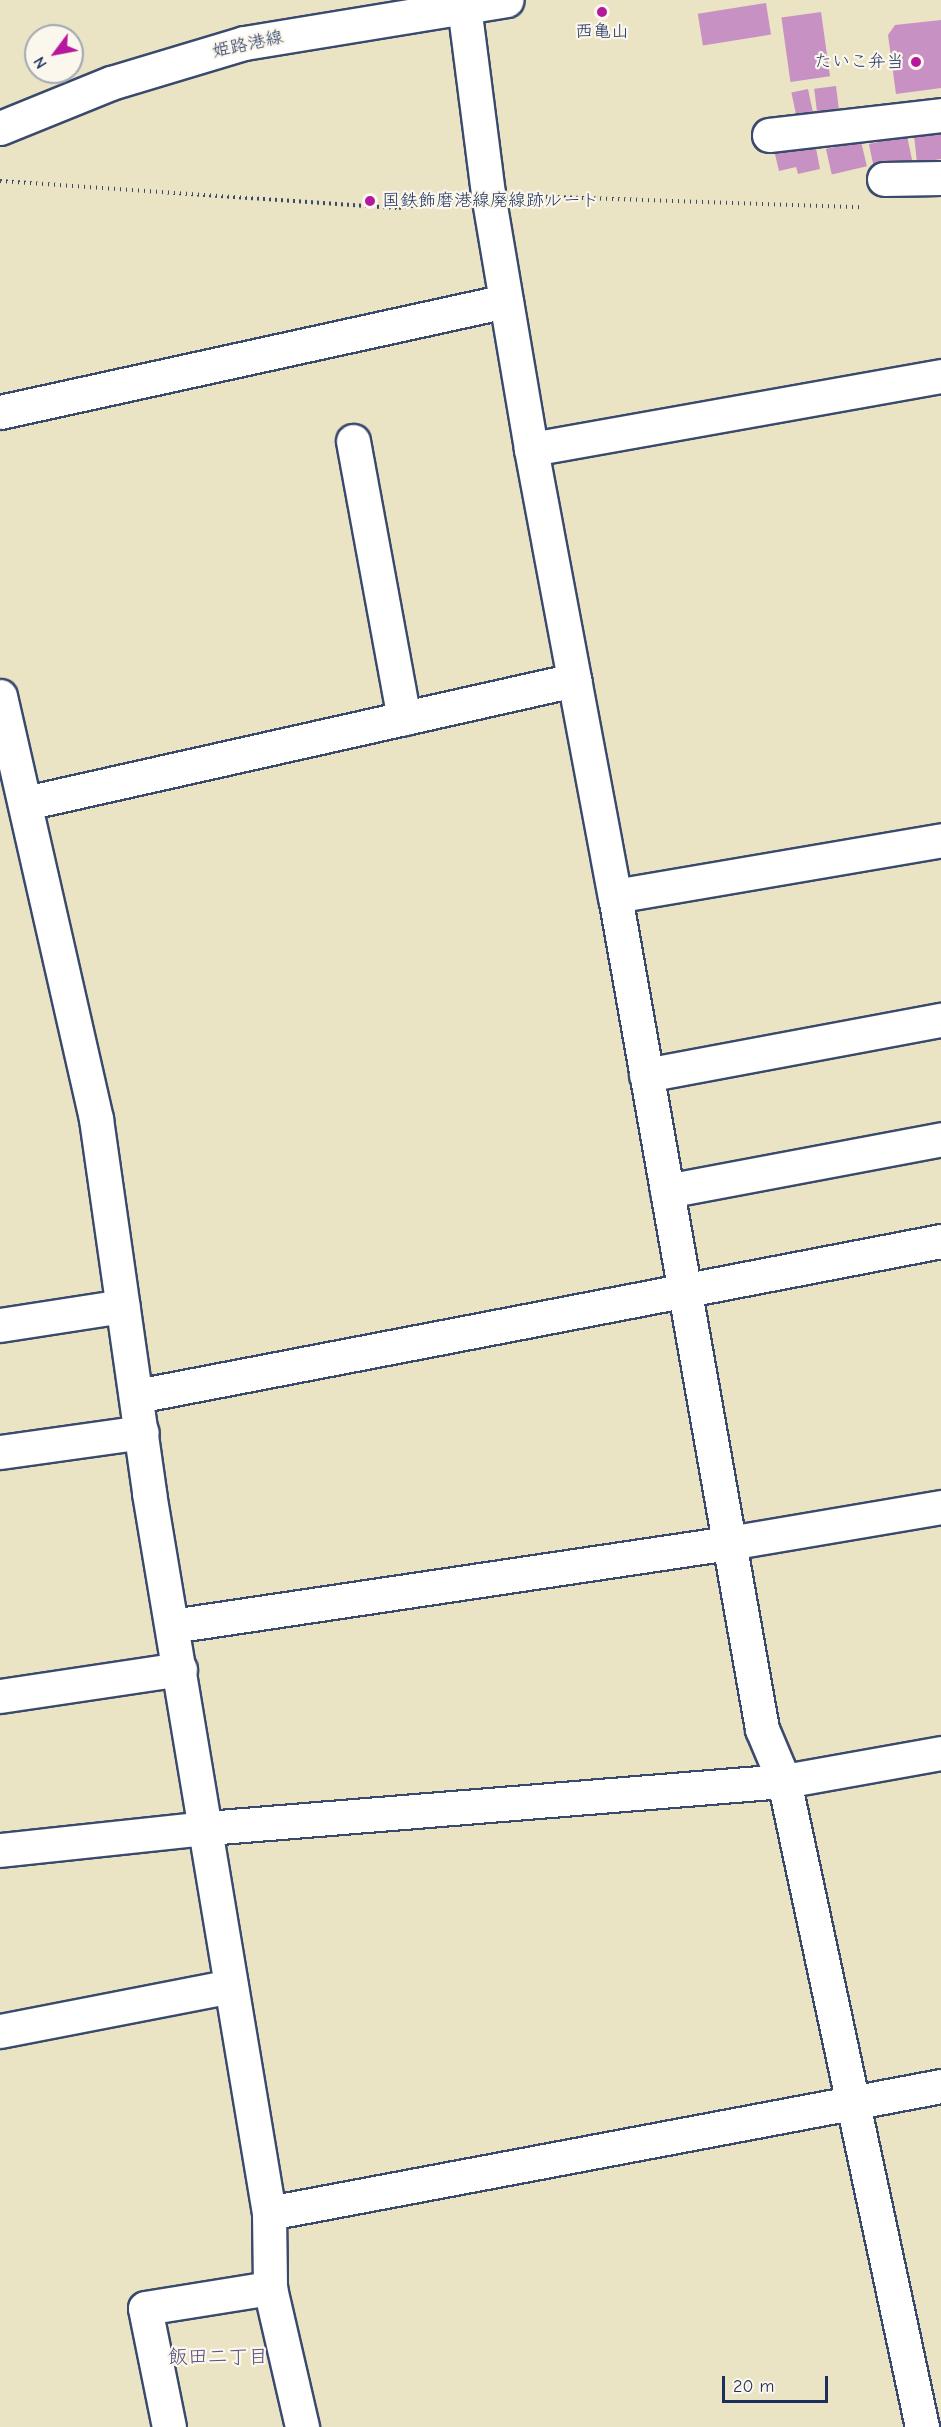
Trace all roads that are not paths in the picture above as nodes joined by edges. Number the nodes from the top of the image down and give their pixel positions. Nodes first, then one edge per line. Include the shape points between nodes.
1 (506, 0) edge
2 (463, 3) edge
3 (941, 115) edge
4 (0, 128) edge
5 (769, 135) dead end
6 (941, 178) edge
7 (877, 194) road end
8 (506, 301) junction
9 (941, 376) edge
10 (0, 412) edge
11 (353, 441) dead end
12 (531, 449) junction
13 (574, 680) junction
14 (0, 696) edge
15 (404, 718) junction
16 (26, 803) junction
17 (941, 840) edge
18 (615, 896) junction
19 (941, 1020) edge
20 (646, 1075) junction
21 (941, 1139) edge
22 (667, 1191) junction
23 (941, 1241) edge
24 (685, 1290) junction
25 (123, 1306) junction
26 (0, 1325) edge
27 (136, 1395) junction
28 (142, 1432) junction
29 (0, 1452) edge
30 (941, 1507) edge
31 (729, 1543) junction
32 (172, 1626) junction
33 (180, 1669) junction
34 (0, 1696) edge
35 (941, 1753) edge
36 (784, 1781) junction
37 (207, 1828) junction
38 (0, 1850) edge
39 (231, 1986) junction
40 (0, 2031) edge
41 (941, 2086) edge
42 (853, 2102) junction
43 (269, 2213) junction
44 (270, 2288) junction
45 (296, 2425) edge
46 (170, 2427) edge
47 (922, 2427) edge

1 - 2 street, 姫路港線
2 - 4 street, 姫路港線 via 244,43 111,83
2 - 8 street
3 - 5 street
6 - 7 street
8 - 10 street
8 - 12 street
9 - 12 street
11 - 15 street
12 - 13 street
13 - 15 street
13 - 18 street
14 - 16 street
15 - 16 street
16 - 25 street via 96,1119
17 - 18 street
18 - 20 street
19 - 20 street
20 - 22 street
21 - 22 street
22 - 24 street
23 - 24 street
24 - 27 street
24 - 31 street
25 - 26 street
25 - 27 street
27 - 28 street
28 - 29 street
28 - 32 street
30 - 31 street
31 - 32 street
31 - 36 street via 762,1730
32 - 33 street
33 - 34 street
33 - 37 street
35 - 36 street
36 - 37 street
36 - 42 street
37 - 38 street
37 - 39 street
39 - 40 street
39 - 43 street
41 - 42 street
42 - 43 street
42 - 47 street
43 - 44 street
44 - 45 street
44 - 46 street via 145,2308

